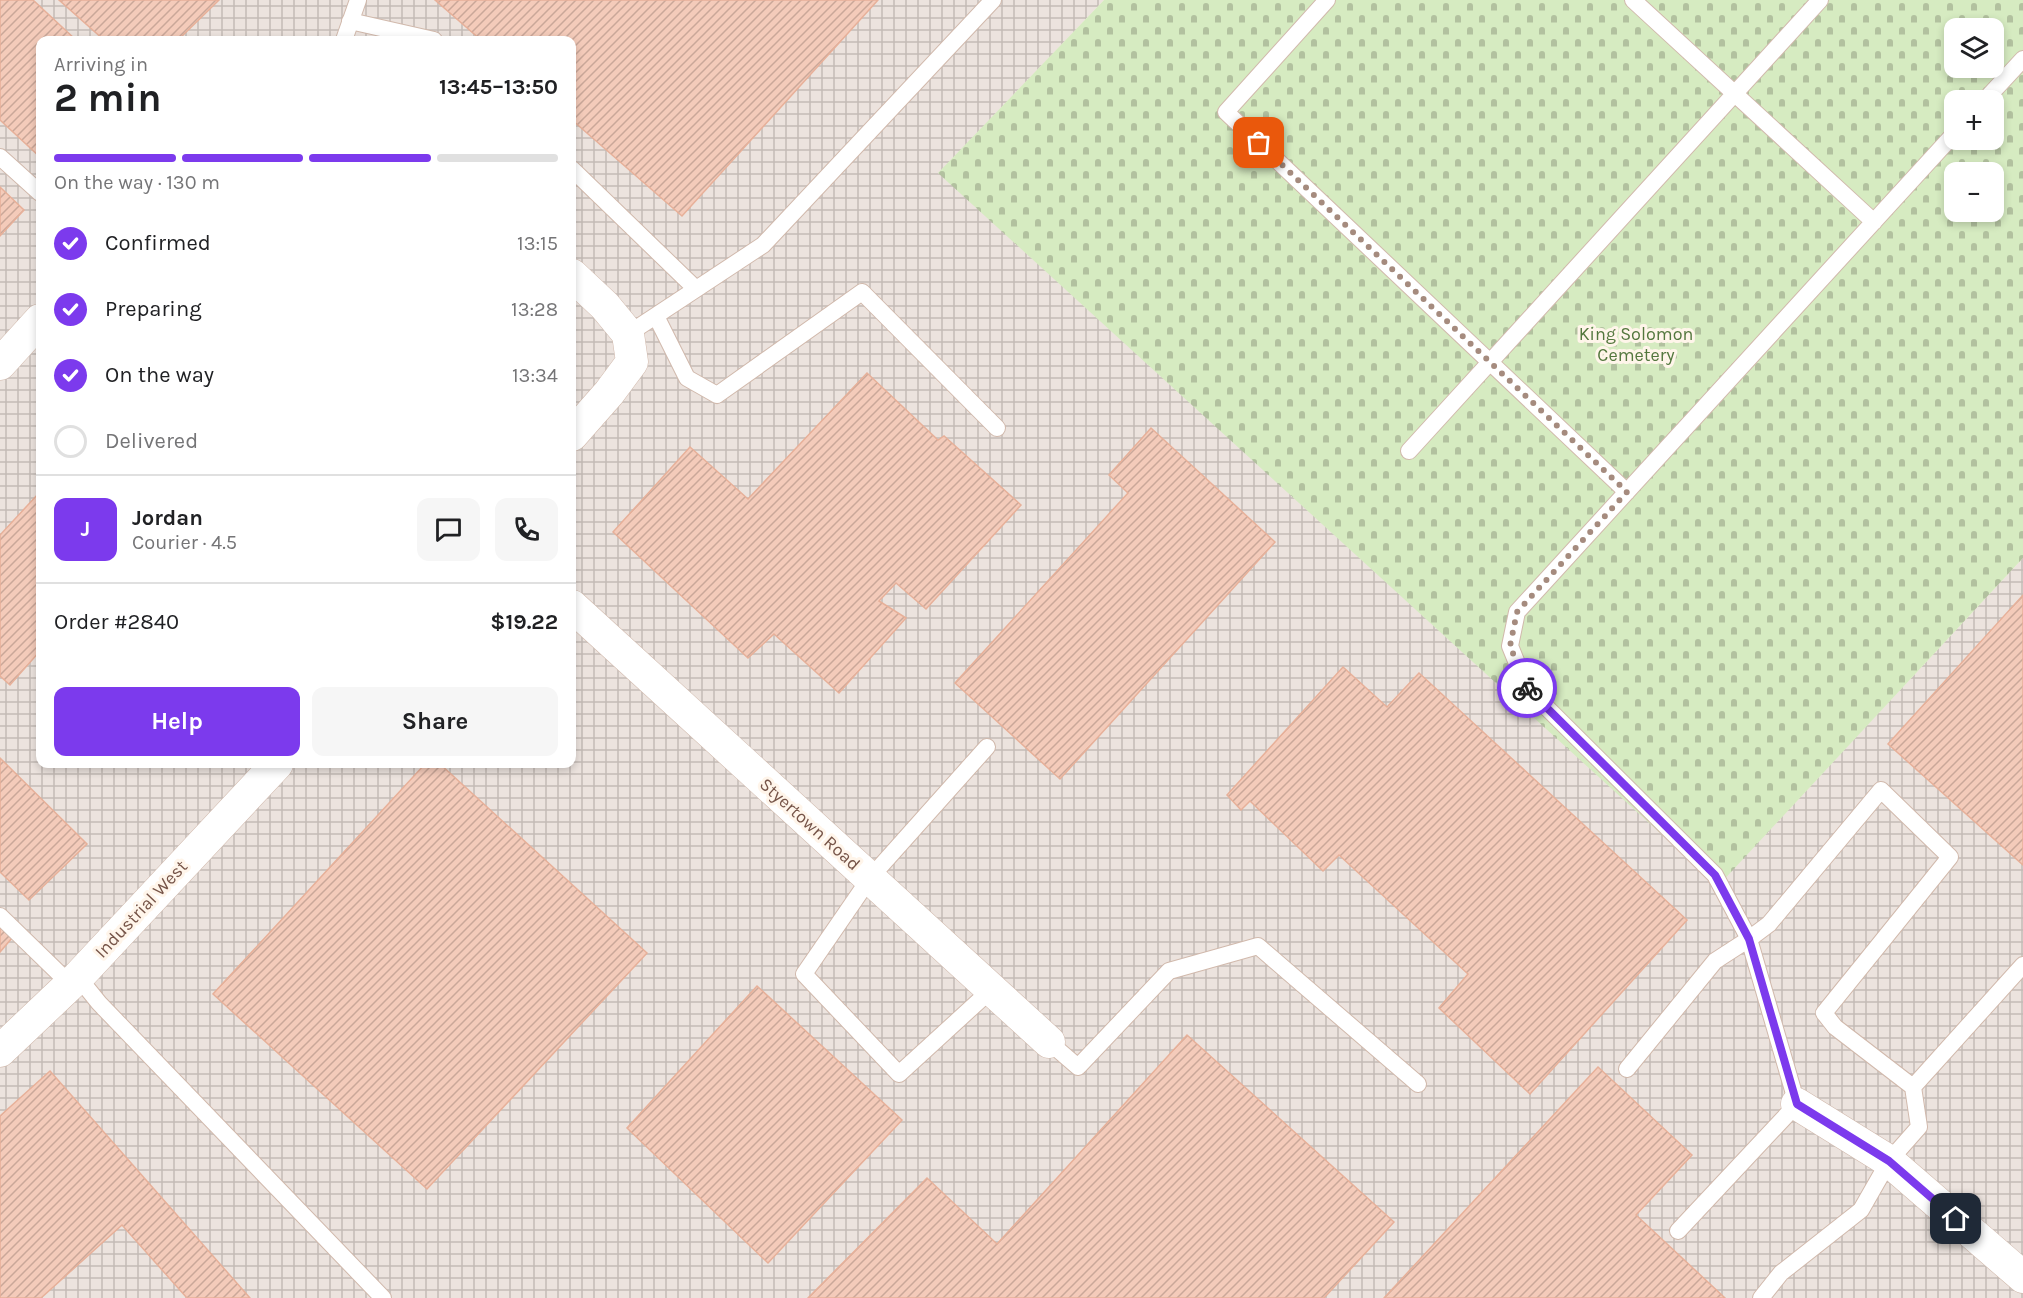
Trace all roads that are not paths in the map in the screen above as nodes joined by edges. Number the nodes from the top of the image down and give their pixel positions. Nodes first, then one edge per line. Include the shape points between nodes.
1 (358, 0) edge
2 (993, 0) edge
3 (1327, 0) edge
4 (1633, 0) edge
5 (1820, 0) edge
6 (350, 21) junction
7 (345, 36) edge
8 (416, 36) edge
9 (2023, 59) edge
10 (1994, 90) edge
11 (1734, 93) junction
12 (1944, 145) edge
13 (0, 157) edge
14 (576, 173) edge
15 (36, 189) edge
16 (1874, 222) junction
17 (576, 279) edge
18 (696, 289) junction
19 (656, 316) junction
20 (36, 324) edge
21 (628, 334) junction
22 (1489, 361) junction
23 (0, 364) edge
24 (998, 428) dead end
25 (576, 430) edge
26 (1409, 450) dead end
27 (1627, 492) junction
28 (576, 610) edge
29 (987, 747) dead end
30 (273, 768) edge
31 (870, 878) junction
32 (0, 916) edge
33 (1749, 939) junction
34 (2023, 965) edge
35 (74, 980) junction
36 (992, 989) junction
37 (1049, 1042) joint
38 (0, 1051) edge
39 (1628, 1069) dead end
40 (1418, 1084) dead end
41 (1913, 1087) junction
42 (1797, 1104) junction
43 (1889, 1161) junction
44 (1678, 1231) dead end
45 (2023, 1277) edge
46 (383, 1298) edge
47 (1761, 1298) edge

1 - 6 lane
2 - 18 lane via 763,245
3 - 22 lane via 1226,112
4 - 11 lane
5 - 11 lane
6 - 7 lane
6 - 8 lane
9 - 10 lane
11 - 16 lane
11 - 22 lane
12 - 16 lane
13 - 15 lane
14 - 18 lane
16 - 27 lane
17 - 21 street
18 - 19 lane
19 - 21 lane
19 - 24 lane via 687,378 717,395 862,292
20 - 23 street
21 - 25 street via 632,362
22 - 26 lane
22 - 27 lane
27 - 33 lane via 1517,612 1510,646 1527,688 1715,875
28 - 31 street, Styertown Road
29 - 31 lane
30 - 35 street, Industrial West
31 - 36 street, Styertown Road
31 - 36 lane via 804,974 899,1074
32 - 35 lane
33 - 39 lane via 1715,961
33 - 41 lane via 1769,924 1881,790 1896,803 1950,857 1824,1013 1835,1027
33 - 42 lane
34 - 41 lane
35 - 38 street, Industrial West
35 - 46 lane
36 - 37 street, Styertown Road
37 - 40 lane via 1078,1067 1169,971 1258,946
41 - 43 lane via 1919,1127
42 - 43 street
42 - 44 lane
43 - 45 street
43 - 47 lane via 1861,1210 1781,1273

